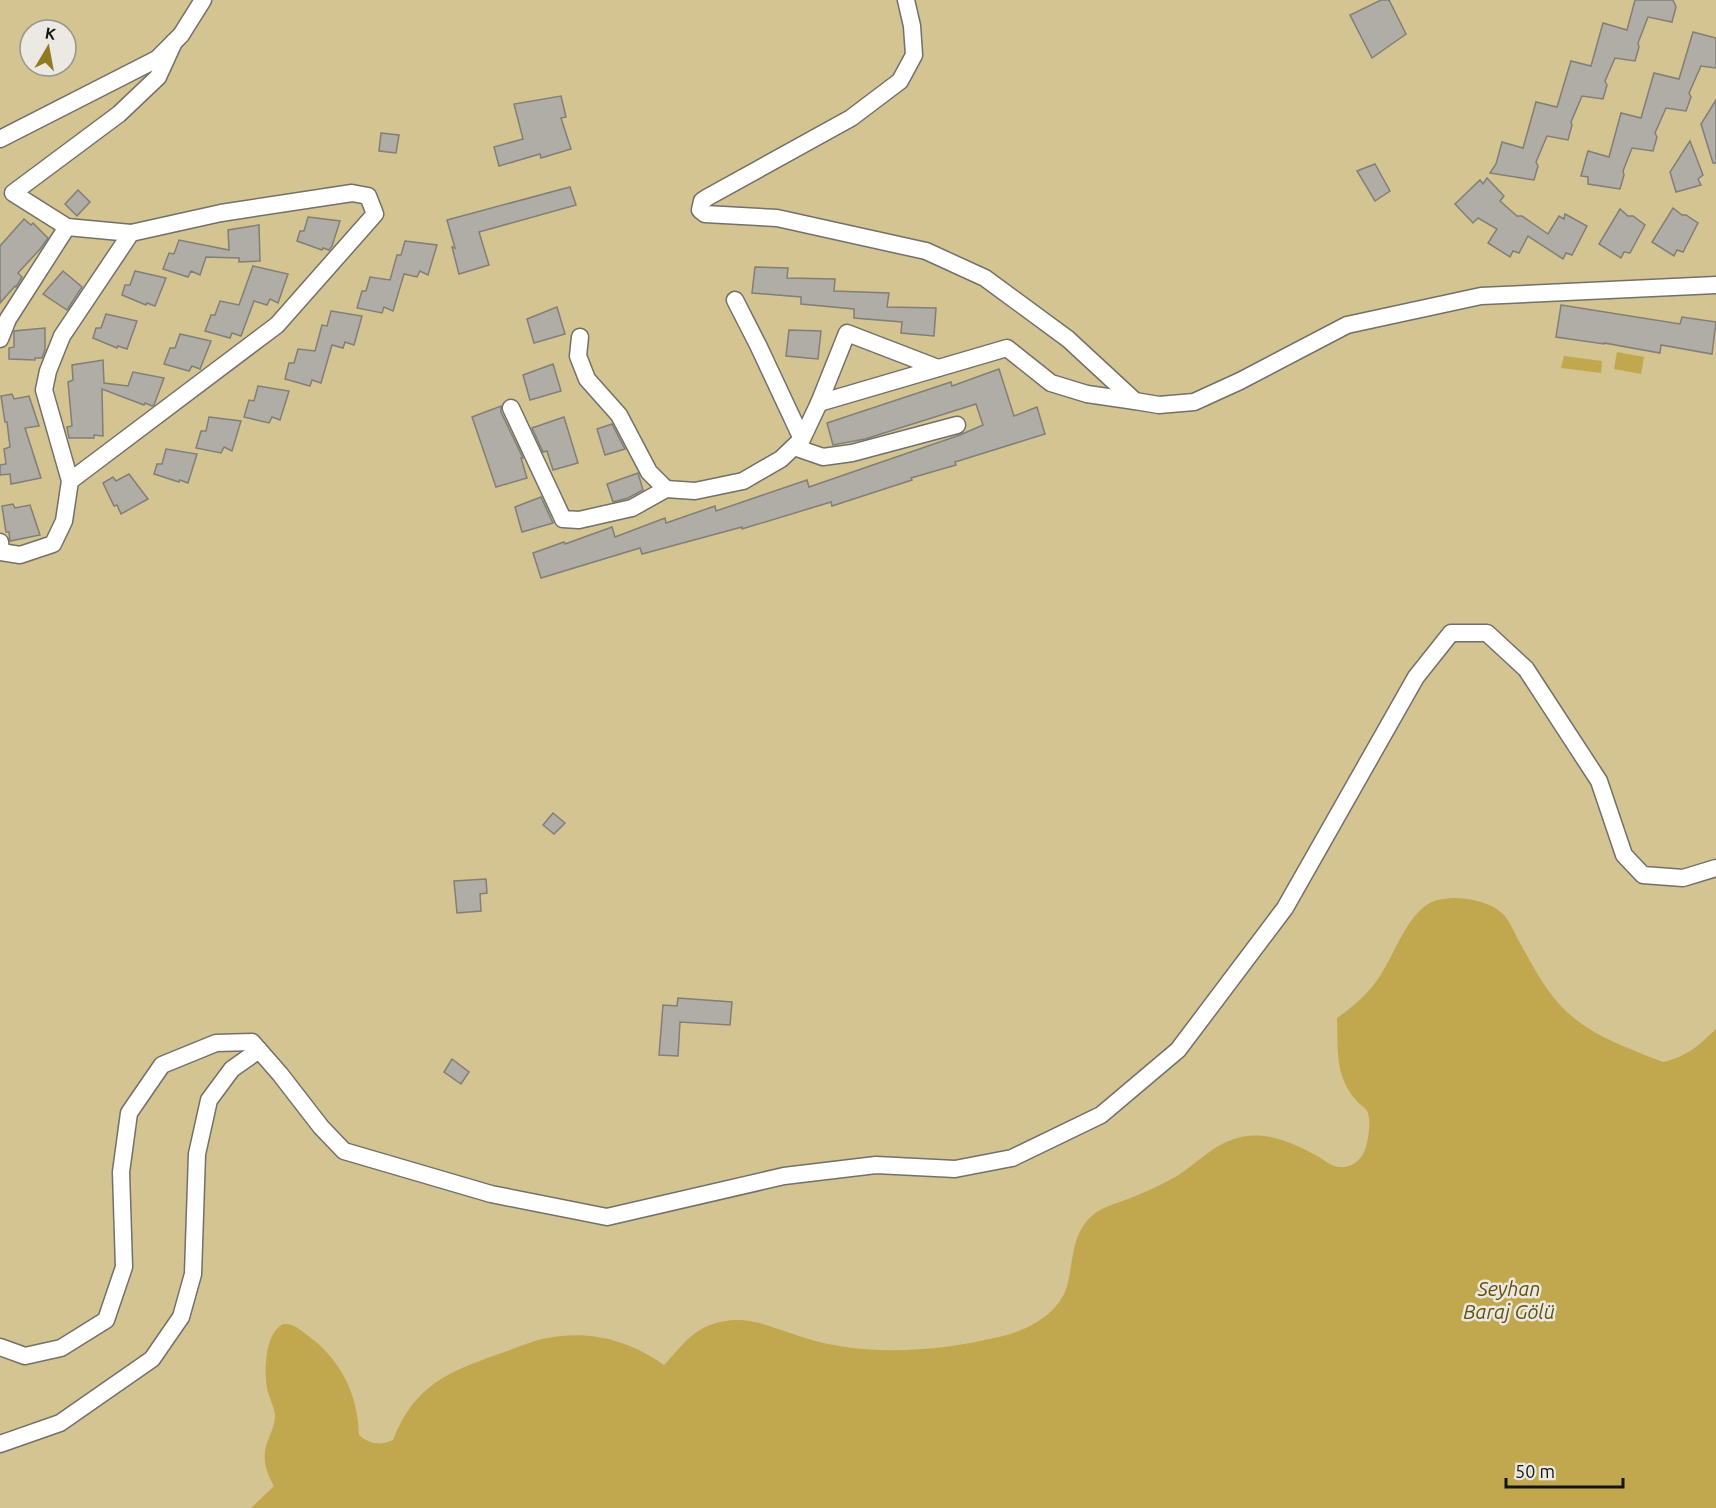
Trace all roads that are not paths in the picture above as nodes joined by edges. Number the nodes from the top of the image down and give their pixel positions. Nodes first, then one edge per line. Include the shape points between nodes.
1 (203, 0) edge
2 (906, 0) edge
3 (174, 42) junction
4 (0, 139) edge
5 (67, 227) junction
6 (131, 233) junction
7 (1716, 285) edge
8 (735, 300) dead end
9 (580, 337) dead end
10 (0, 339) edge
11 (938, 368) junction
12 (1134, 401) junction
13 (819, 403) junction
14 (511, 408) dead end
15 (957, 425) dead end
16 (798, 443) junction
17 (70, 481) junction
18 (666, 489) junction
19 (0, 542) edge
20 (1716, 867) edge
21 (259, 1050) junction
22 (0, 1347) edge
23 (0, 1444) edge

1 - 3 street
2 - 12 street via 914,55 900,81 851,118 708,197 702,201 700,210 705,214 777,218 926,251 985,278 1068,339
3 - 4 street via 157,59
3 - 5 street via 158,77 135,99 13,193
5 - 6 street
5 - 10 street via 8,319
6 - 17 street via 62,336 48,371 44,390
6 - 17 street via 221,213 352,194 368,196 375,214 277,325
7 - 12 street via 1481,296 1347,325 1194,402 1159,405
8 - 16 street
9 - 18 street via 578,356 587,378 620,415 649,472
11 - 12 street via 1007,348 1051,383 1087,394
11 - 13 street
11 - 13 street via 847,333
13 - 16 street
14 - 18 street via 563,519 579,520 632,508
15 - 16 street via 823,457
16 - 18 street via 781,459 743,482 695,491
17 - 19 street via 64,521 52,544 20,555 1,552
20 - 21 street via 1683,878 1643,875 1624,855 1599,781 1526,669 1487,633 1451,633 1416,677 1285,908 1178,1050 1101,1115 1012,1158 955,1169 876,1165 784,1176 607,1217 491,1194 344,1151
21 - 22 street via 252,1042 216,1043 162,1065 129,1113 121,1172 124,1267 106,1320 61,1348 25,1356
21 - 23 street via 232,1069 209,1100 197,1154 193,1274 181,1317 152,1359 60,1422

